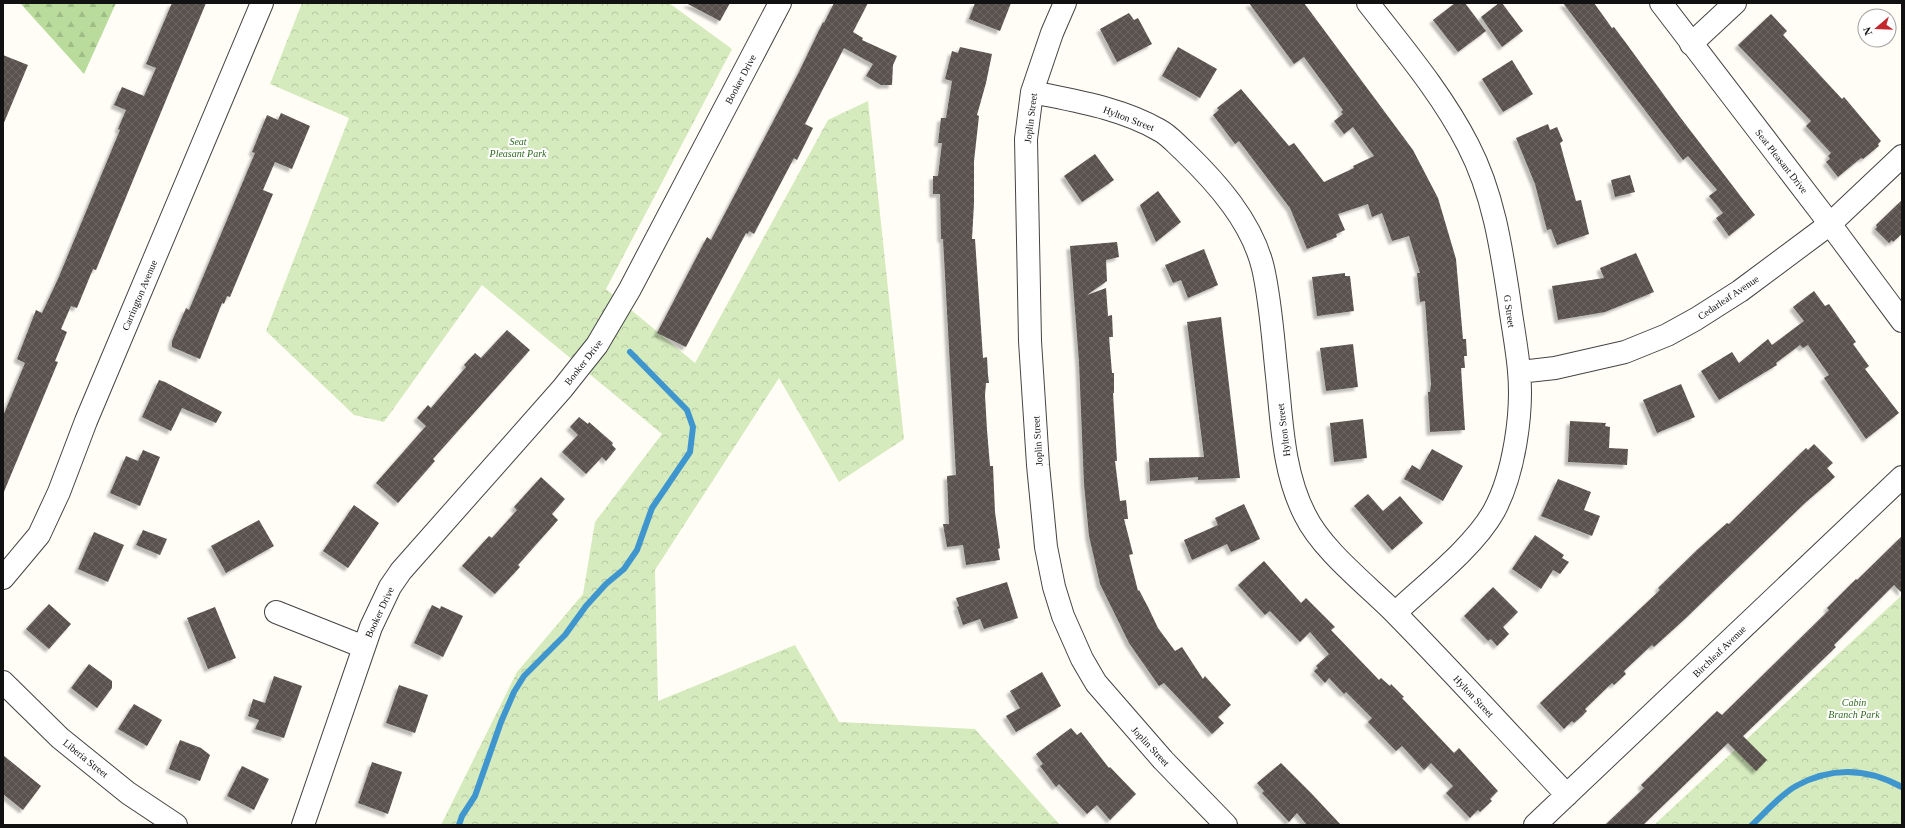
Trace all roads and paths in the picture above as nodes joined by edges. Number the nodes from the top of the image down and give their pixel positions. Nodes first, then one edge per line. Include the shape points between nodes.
1 (262, 3) edge
2 (780, 3) edge
3 (1065, 3) edge
4 (1368, 3) edge
5 (1660, 3) edge
6 (1734, 3) edge
7 (1691, 44) junction
8 (1032, 92) junction
9 (1902, 156) edge
10 (1830, 224) junction
11 (1902, 321) edge
12 (1520, 372) junction
13 (1902, 477) edge
14 (3, 578) edge
15 (276, 612) dead end
16 (1395, 613) junction
17 (364, 647) junction
18 (3, 682) edge
19 (1567, 795) junction
20 (176, 825) edge
21 (303, 825) edge
22 (1226, 825) edge
23 (1535, 825) edge

1 - 14 street, Carrington Avenue via 89,414 59,492 39,535
2 - 17 street, Booker Drive via 634,282 597,345 562,389 401,571 379,607
3 - 8 street, Joplin Street
4 - 12 street, G Street via 1450,113 1481,173 1500,243
5 - 7 street, Seat Pleasant Drive
6 - 7 street
7 - 10 street, Seat Pleasant Drive
8 - 16 street, Hylton Street via 1095,106 1160,130 1199,166 1230,202 1250,234 1263,268 1288,470 1300,503 1316,534
8 - 22 street, Joplin Street via 1026,139 1030,341 1041,507 1054,587 1073,639 1096,683 1158,754
9 - 10 street, Cedarleaf Avenue
10 - 11 street, Seat Pleasant Drive
10 - 12 street, Cedarleaf Avenue via 1740,291 1667,335 1625,352 1598,359
12 - 16 street, G Street via 1519,410 1510,466 1495,508 1473,539
13 - 19 street, Birchleaf Avenue
15 - 17 street, Booker Drive
16 - 19 street, Hylton Street
17 - 21 street, Booker Drive
18 - 20 street, Liberia Street via 60,738 128,793
19 - 23 street, Birchleaf Avenue

